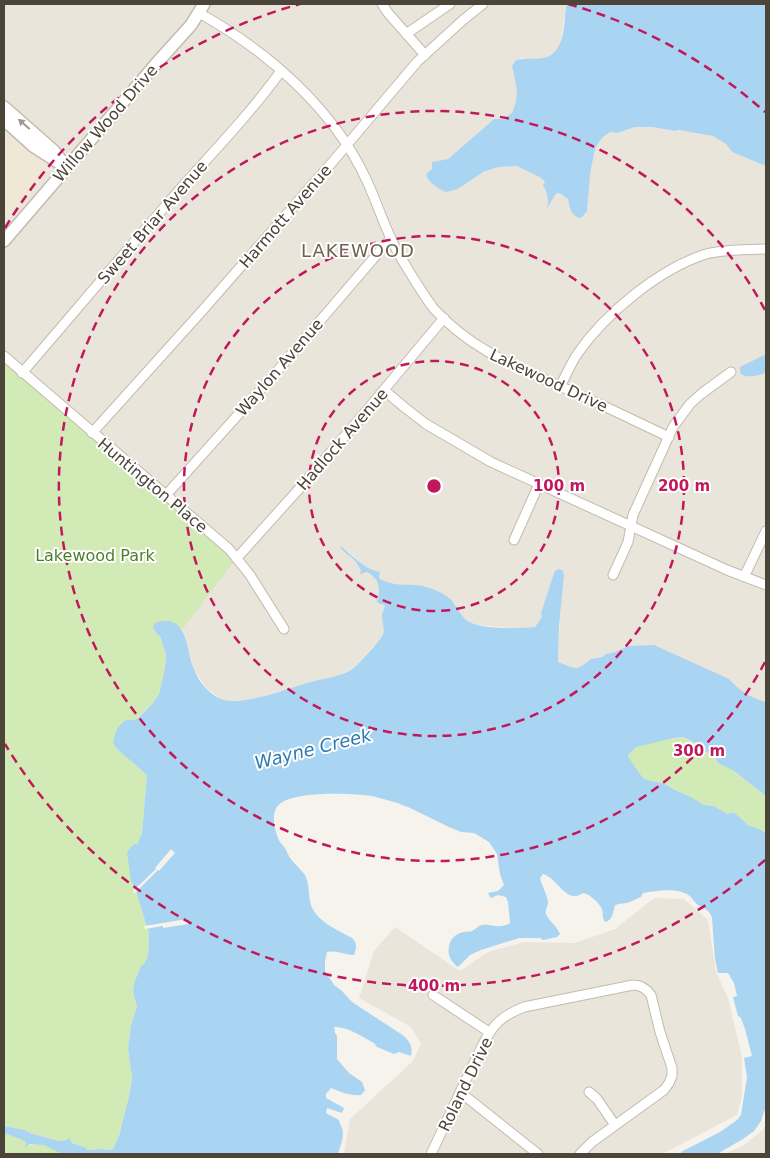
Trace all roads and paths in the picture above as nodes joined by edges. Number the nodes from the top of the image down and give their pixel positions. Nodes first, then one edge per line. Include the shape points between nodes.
1 (382, 4) edge
2 (450, 4) edge
3 (483, 4) edge
4 (202, 8) edge
5 (406, 34) junction
6 (425, 55) junction
7 (281, 71) junction
8 (4, 107) edge
9 (4, 120) edge
10 (347, 144) junction
11 (67, 168) junction
12 (391, 238) junction
13 (4, 241) edge
14 (766, 249) edge
15 (444, 318) junction
16 (4, 356) edge
17 (731, 372) dead end
18 (22, 373) junction
19 (560, 386) junction
20 (384, 390) junction
21 (92, 433) junction
22 (669, 436) junction
23 (539, 484) junction
24 (166, 495) junction
25 (631, 525) junction
26 (766, 531) edge
27 (514, 540) dead end
28 (237, 558) junction
29 (613, 575) dead end
30 (744, 577) junction
31 (766, 585) edge
32 (284, 629) dead end
33 (433, 995) dead end
34 (489, 1032) junction
35 (460, 1092) junction
36 (590, 1092) dead end
37 (615, 1125) junction
38 (431, 1154) edge
39 (538, 1154) edge
40 (580, 1154) edge

1 - 5 street
2 - 5 street
3 - 6 street, Harmott Avenue
4 - 7 street, Lakewood Drive
4 - 11 street, Willow Wood Drive via 191,25
5 - 6 street
6 - 10 street, Harmott Avenue
7 - 10 street, Lakewood Drive via 317,106
7 - 18 street, Sweet Briar Avenue
11 -> 8 street via 54,151
9 - 11 street via 33,146
10 - 12 street, Lakewood Drive via 366,178
10 - 21 street, Harmott Avenue
11 - 13 street, Willow Wood Drive
12 - 15 street, Lakewood Drive via 425,297
12 - 24 street, Waylon Avenue
14 - 19 street via 706,254 662,275 603,323 577,354
15 - 19 street, Lakewood Drive via 490,354
15 - 20 street, Hadlock Avenue
16 - 18 street, Huntington Place
17 - 22 street via 690,404
18 - 21 street, Huntington Place
19 - 22 street, Lakewood Drive
20 - 23 street via 440,433
20 - 28 street, Hadlock Avenue
21 - 24 street, Huntington Place
22 - 25 street
23 - 25 street
23 - 27 street
24 - 28 street, Huntington Place
25 - 29 street via 628,542
25 - 30 street
26 - 30 street
28 - 32 street, Huntington Place
30 - 31 street
33 - 34 street
34 - 35 street, Roland Drive
34 - 37 street, Roland Drive via 502,1018 524,1007 633,985 647,990 672,1074 664,1090
35 - 38 street, Roland Drive
35 - 39 street
36 - 37 street
37 - 40 street

